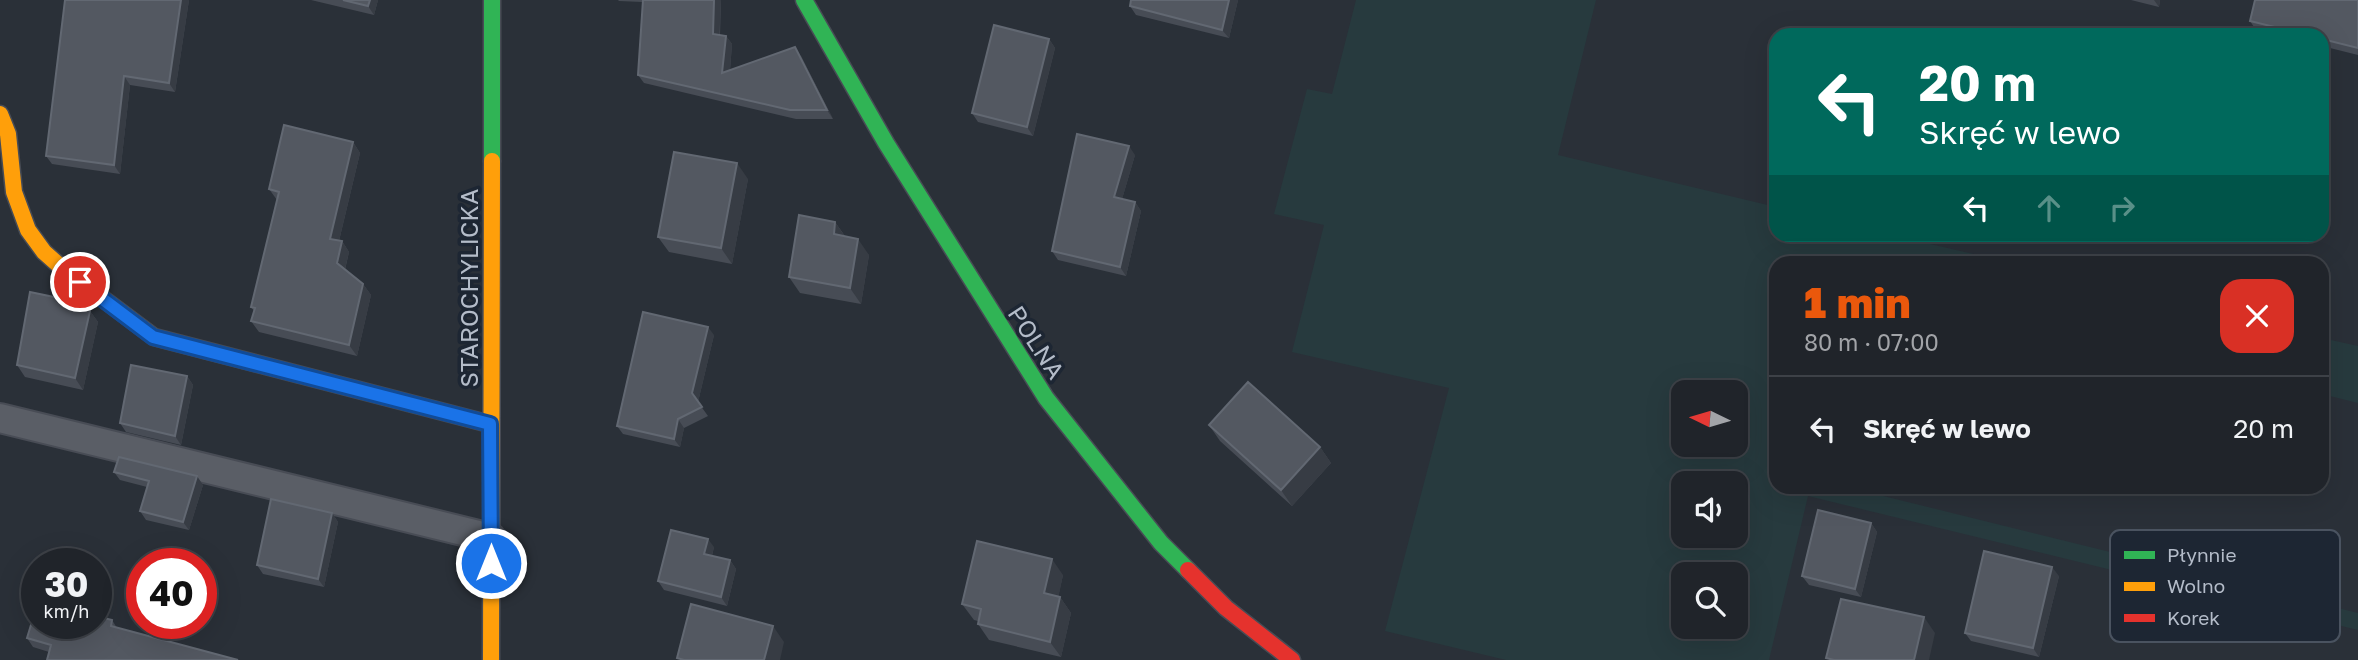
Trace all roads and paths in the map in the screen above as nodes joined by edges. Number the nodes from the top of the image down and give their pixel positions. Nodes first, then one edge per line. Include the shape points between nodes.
1 (492, 0) edge
2 (803, 0) edge
3 (0, 114) edge
4 (0, 418) edge
5 (490, 424) junction
6 (491, 538) junction
7 (491, 660) edge
8 (1292, 660) edge

1 - 5 street, STAROCHYLICKA
2 - 8 street, POLNA via 953,253 1046,398 1161,543 1226,608
3 - 5 street via 8,134 14,192 28,230 62,268 153,337
4 - 6 lane
5 - 6 street, STAROCHYLICKA
6 - 7 street, STAROCHYLICKA

